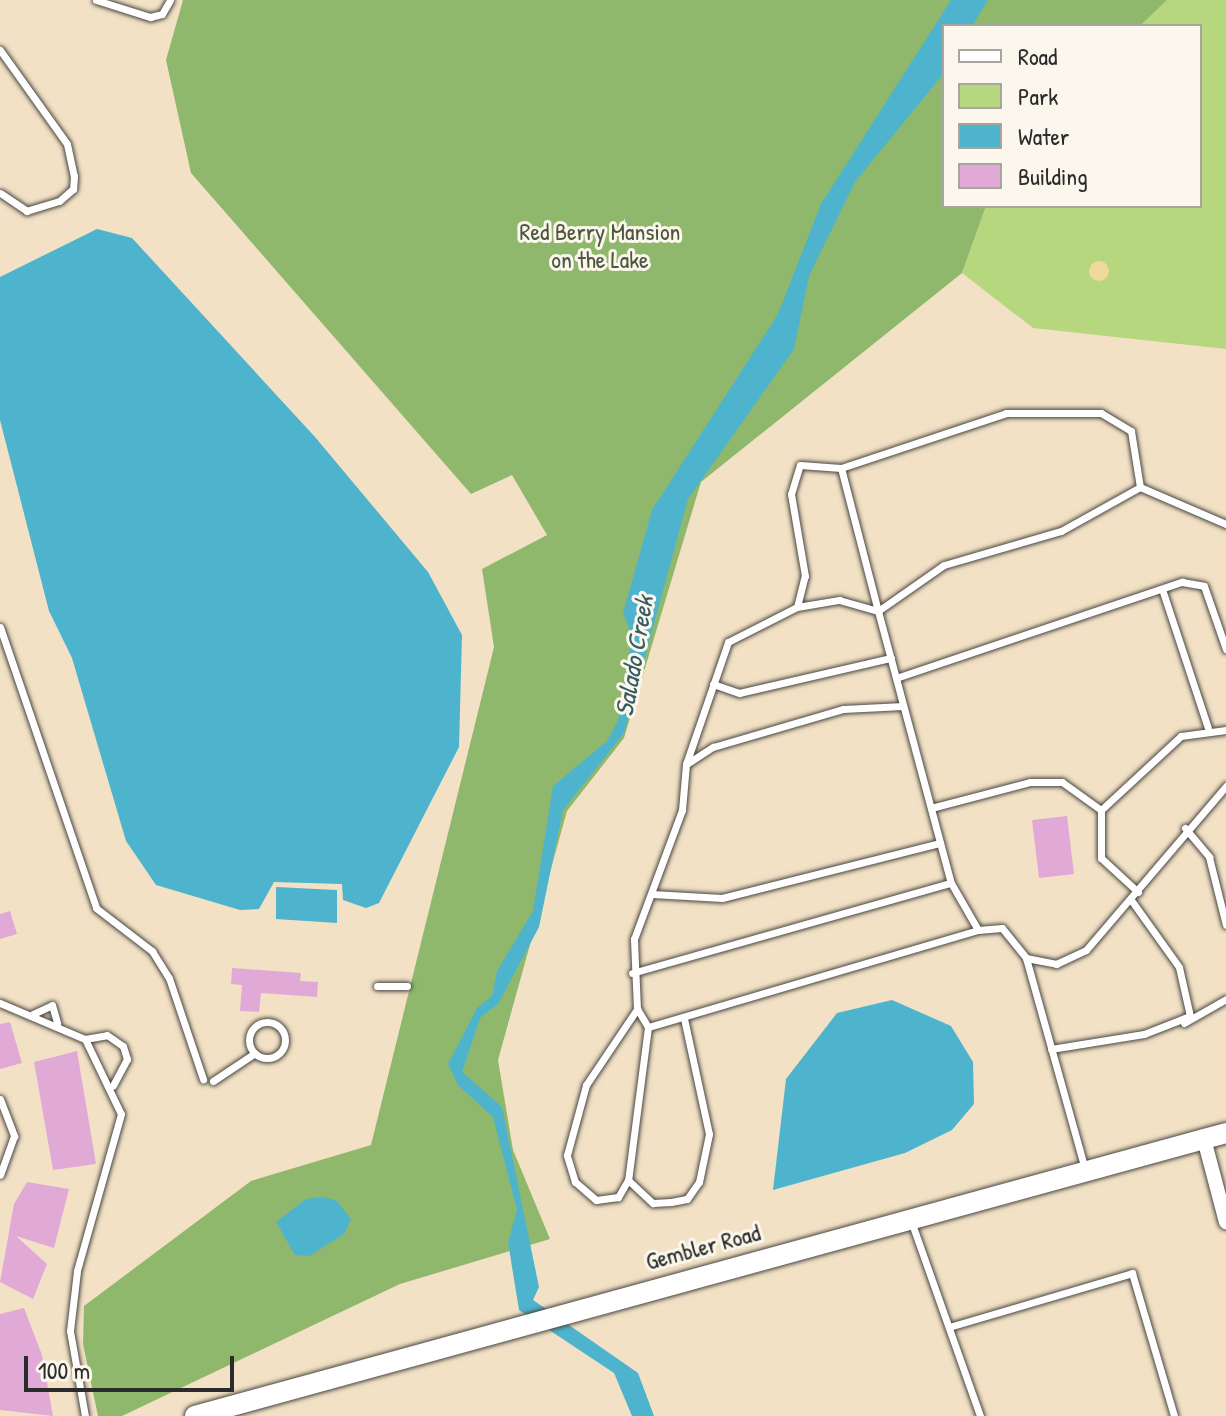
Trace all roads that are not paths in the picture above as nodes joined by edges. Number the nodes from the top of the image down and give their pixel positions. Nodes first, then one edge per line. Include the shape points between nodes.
1 (96, 0) edge
2 (170, 0) edge
3 (0, 50) edge
4 (0, 193) edge
5 (841, 468) junction
6 (1140, 487) junction
7 (1226, 524) edge
8 (1162, 589) junction
9 (797, 607) junction
10 (878, 611) junction
11 (0, 627) edge
12 (1226, 649) edge
13 (891, 658) junction
14 (896, 678) junction
15 (713, 684) junction
16 (903, 706) junction
17 (1208, 728) junction
18 (1226, 730) edge
19 (686, 764) junction
20 (1226, 786) edge
21 (1224, 798) edge
22 (931, 808) junction
23 (1101, 810) junction
24 (1185, 828) junction
25 (940, 843) junction
26 (951, 883) junction
27 (1138, 892) junction
28 (652, 894) junction
29 (1131, 900) junction
30 (1226, 925) edge
31 (978, 930) junction
32 (1026, 958) junction
33 (632, 973) junction
34 (377, 986) dead end
35 (407, 986) dead end
36 (1226, 999) edge
37 (0, 1003) edge
38 (637, 1009) junction
39 (33, 1014) junction
40 (684, 1018) junction
41 (57, 1023) junction
42 (1183, 1024) junction
43 (648, 1027) junction
44 (85, 1039) junction
45 (1051, 1049) junction
46 (255, 1053) junction
47 (203, 1079) dead end
48 (213, 1081) dead end
49 (113, 1085) junction
50 (0, 1099) edge
51 (1226, 1133) edge
52 (1204, 1139) junction
53 (1086, 1172) junction
54 (0, 1175) edge
55 (628, 1180) junction
56 (910, 1219) junction
57 (1226, 1222) edge
58 (949, 1327) junction
59 (85, 1416) edge
60 (195, 1416) edge
61 (980, 1416) edge
62 (1174, 1416) edge

1 - 2 lane via 150,17 162,14
3 - 4 lane via 67,144 74,176 73,189 59,201 27,211
5 - 6 lane via 1006,413 1101,413 1131,431
5 - 9 lane via 800,465 795,472 791,494 805,576
5 - 10 lane
6 - 7 lane
6 - 10 lane via 1061,531 944,565
8 - 12 lane via 1204,586
8 - 14 lane
8 - 17 lane
9 - 10 lane via 839,600
9 - 15 lane via 728,642
10 - 13 lane
11 - 47 lane via 96,908 152,951 169,978
13 - 14 lane
13 - 15 lane via 739,693
14 - 16 lane
15 - 19 lane
16 - 19 lane via 843,709 713,747
16 - 22 lane
17 - 18 lane
17 - 23 lane via 1181,736
19 - 28 lane via 682,810
20 - 21 lane
21 - 24 lane
22 - 23 lane via 1030,782 1062,782
22 - 25 lane
23 - 27 lane via 1101,858
24 - 27 lane
24 - 30 lane via 1209,857
25 - 26 lane
25 - 28 lane via 722,898
26 - 31 lane
26 - 33 lane
27 - 29 lane
28 - 33 lane via 634,939
29 - 32 lane via 1086,950 1056,964
29 - 42 lane via 1179,967 1190,1016
31 - 32 lane via 1002,928
31 - 40 lane
32 - 45 lane
33 - 38 lane
34 - 35 lane
36 - 42 lane
37 - 39 lane
38 - 43 lane
38 - 55 lane via 597,1062 567,1155 575,1182 596,1200 618,1197
39 - 41 lane
39 - 41 lane via 52,1005
40 - 43 lane
40 - 55 lane via 706,1099 709,1134 699,1182 687,1199 653,1203
41 - 44 lane
42 - 45 lane
43 - 55 lane
44 - 49 lane
44 - 49 lane via 107,1035 123,1046 127,1059
45 - 53 lane
46 - 46 lane via 281,1050 280,1028 254,1027
46 - 48 lane
49 - 59 lane via 121,1127 77,1271 70,1331
50 - 54 lane via 14,1136
51 - 52 main road, Gembler Road
52 - 53 main road, Gembler Road
52 - 57 street
53 - 56 main road, Gembler Road
56 - 58 lane
56 - 60 main road, Gembler Road via 384,1359
58 - 61 lane
58 - 62 lane via 1132,1273

